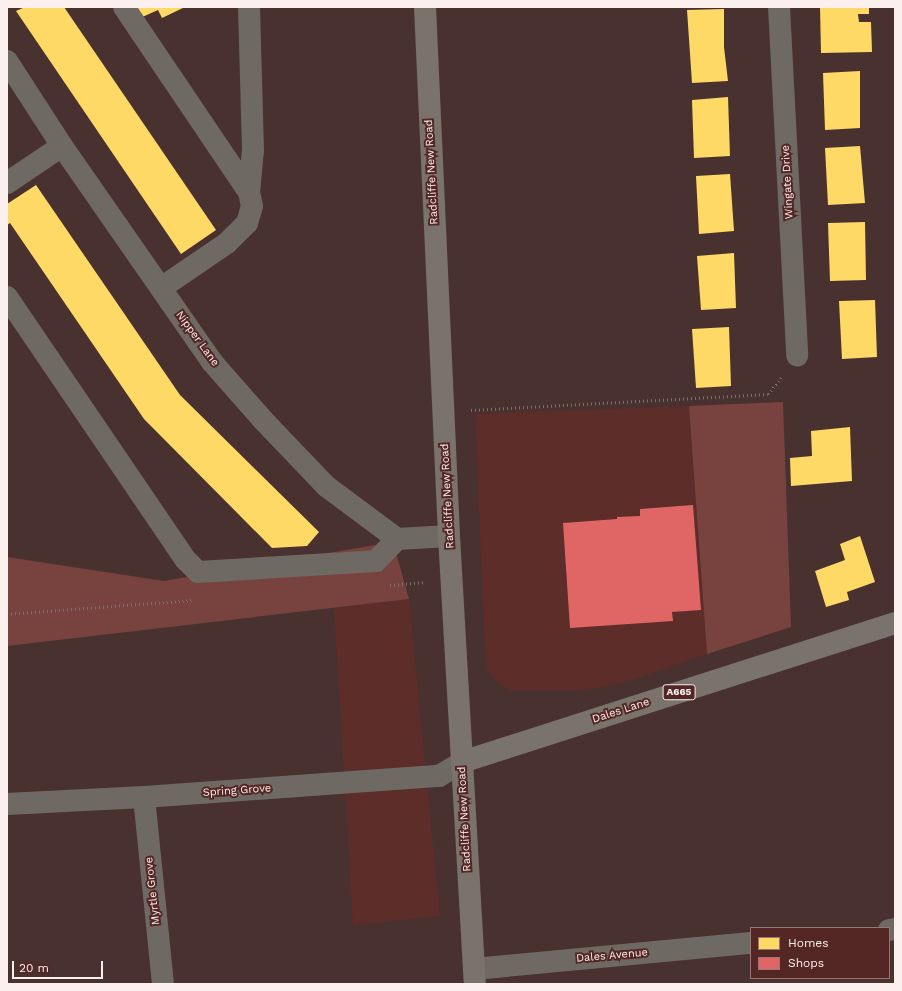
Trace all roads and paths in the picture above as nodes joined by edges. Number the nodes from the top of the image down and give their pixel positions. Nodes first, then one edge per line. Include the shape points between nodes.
1 (124, 7) edge
2 (249, 7) edge
3 (425, 7) edge
4 (779, 7) edge
5 (7, 61) edge
6 (62, 146) junction
7 (7, 183) edge
8 (249, 192) junction
9 (161, 288) junction
10 (7, 297) edge
11 (797, 356) joint
12 (444, 410) junction
13 (449, 536) junction
14 (397, 539) junction
15 (895, 623) edge
16 (462, 762) junction
17 (144, 797) junction
18 (7, 804) edge
19 (750, 943) edge
20 (474, 977) edge
21 (162, 984) edge

1 - 8 street
2 - 8 street via 253,150
3 - 12 main road, Radcliffe New Road
4 - 11 street, Wingate Drive
5 - 6 street, Nipper Lane
6 - 7 street
6 - 9 street, Nipper Lane
8 - 9 street via 252,206 247,223 228,243
9 - 14 street, Nipper Lane via 212,362 262,419 326,486
10 - 14 street via 182,553 198,572 376,561
11 - 12 path via 768,394
12 - 13 main road, Radcliffe New Road
13 - 14 street
13 - 16 main road, Radcliffe New Road
15 - 16 main road, Dales Lane / A665
16 - 17 street, Spring Grove via 439,776
16 - 20 main road, Radcliffe New Road
17 - 18 street, Spring Grove
17 - 21 street, Myrtle Grove
19 - 20 street, Dales Avenue

